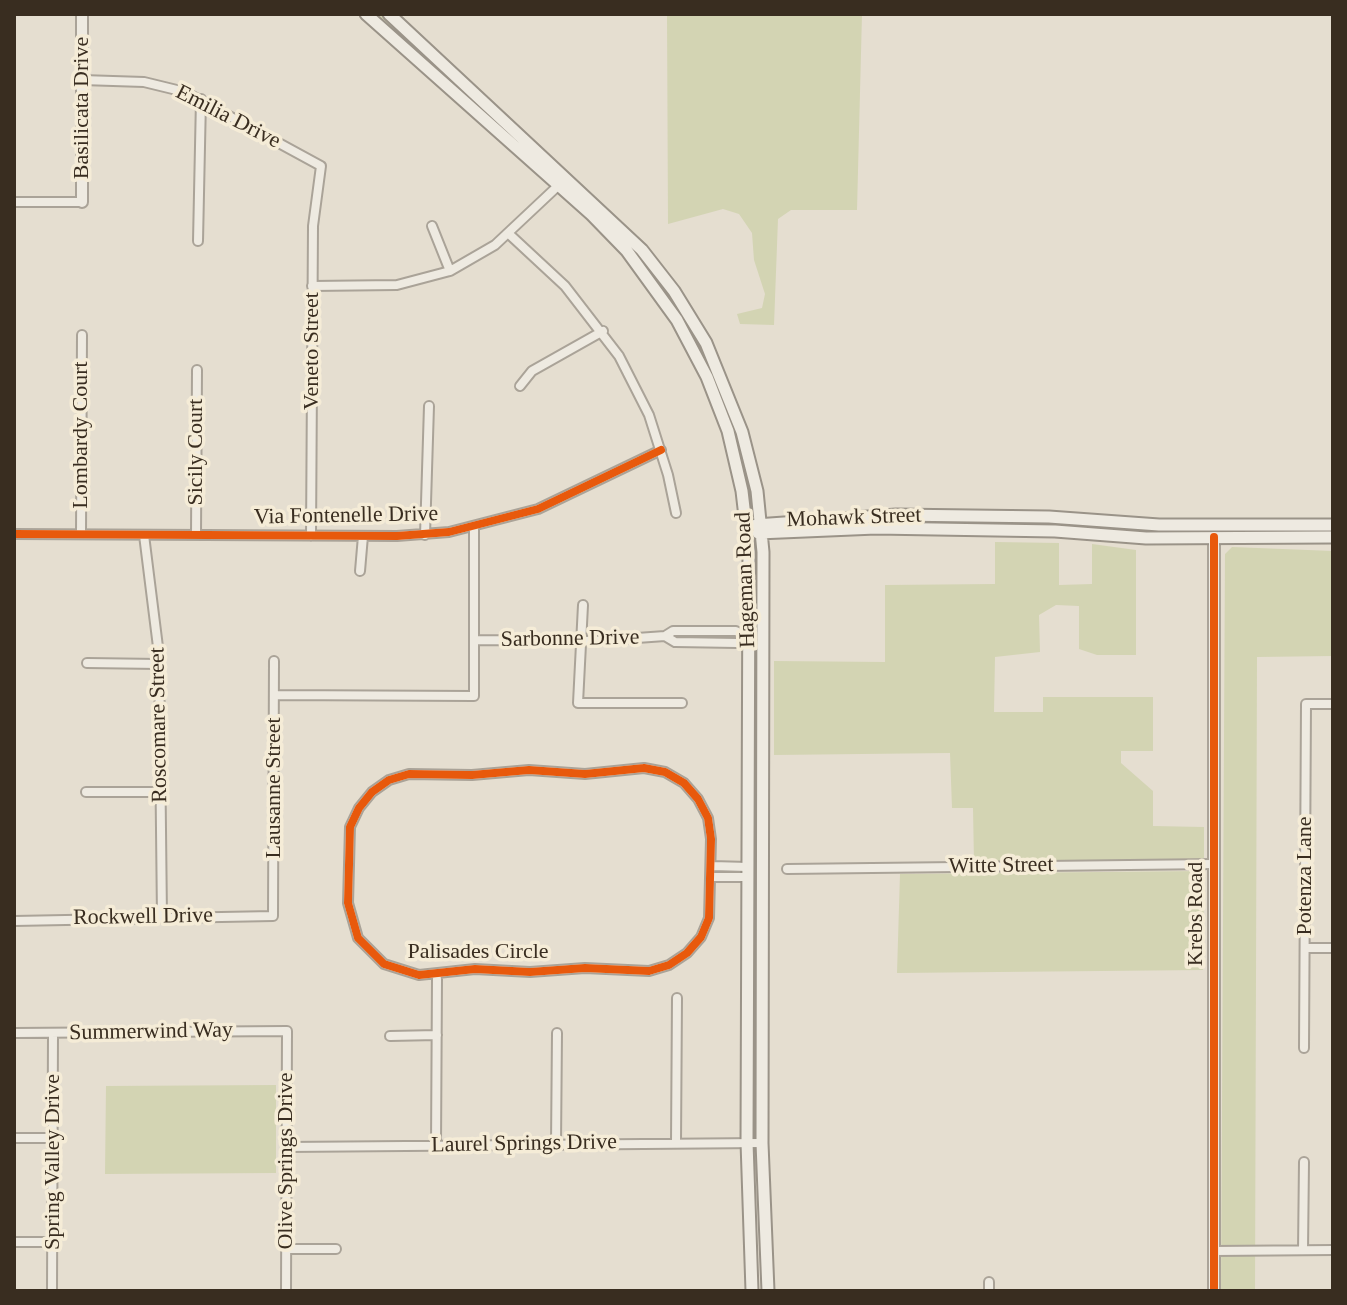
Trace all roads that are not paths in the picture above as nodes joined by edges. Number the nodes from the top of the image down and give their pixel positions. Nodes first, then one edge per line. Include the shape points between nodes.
1 (82, 14) edge
2 (366, 14) edge
3 (389, 14) edge
4 (82, 80) junction
5 (201, 99) junction
6 (321, 166) joint
7 (568, 177) junction
8 (557, 188) junction
9 (14, 202) edge
10 (82, 202) joint
11 (432, 226) dead end
12 (509, 234) junction
13 (198, 241) dead end
14 (450, 271) junction
15 (312, 286) junction
16 (603, 331) junction
17 (82, 335) dead end
18 (197, 370) dead end
19 (520, 386) dead end
20 (429, 406) dead end
21 (661, 450) junction
22 (676, 513) dead end
23 (1328, 525) edge
24 (474, 528) junction
25 (748, 528) junction
26 (762, 528) junction
27 (14, 534) edge
28 (81, 534) junction
29 (144, 535) junction
30 (196, 535) junction
31 (425, 535) junction
32 (311, 536) junction
33 (363, 536) junction
34 (1214, 537) junction
35 (1333, 537) edge
36 (360, 571) dead end
37 (583, 605) dead end
38 (748, 637) junction
39 (474, 640) junction
40 (579, 641) junction
41 (274, 661) dead end
42 (87, 663) dead end
43 (159, 664) junction
44 (274, 695) junction
45 (682, 703) dead end
46 (1333, 704) edge
47 (761, 717) junction
48 (86, 792) dead end
49 (160, 792) junction
50 (1214, 864) junction
51 (712, 866) junction
52 (726, 867) junction
53 (787, 869) dead end
54 (748, 872) junction
55 (712, 877) junction
56 (726, 877) junction
57 (273, 916) joint
58 (162, 917) junction
59 (14, 921) edge
60 (763, 945) junction
61 (1305, 948) junction
62 (1333, 948) edge
63 (437, 979) dead end
64 (677, 998) dead end
65 (287, 1031) joint
66 (14, 1033) edge
67 (53, 1033) junction
68 (557, 1033) dead end
69 (437, 1035) junction
70 (390, 1036) dead end
71 (1304, 1048) dead end
72 (14, 1138) edge
73 (53, 1138) junction
74 (676, 1142) junction
75 (747, 1142) junction
76 (762, 1143) junction
77 (556, 1144) junction
78 (436, 1145) junction
79 (287, 1147) junction
80 (1304, 1162) dead end
81 (751, 1234) junction
82 (14, 1242) edge
83 (52, 1242) junction
84 (286, 1249) junction
85 (336, 1249) dead end
86 (1303, 1250) junction
87 (1333, 1250) edge
88 (1215, 1251) junction
89 (52, 1291) edge
90 (286, 1291) edge
91 (752, 1291) edge
92 (759, 1291) edge
93 (768, 1291) edge
94 (1214, 1291) edge

1 - 4 street, Basilicata Drive
2 - 8 main road, Hageman Road
3 - 7 main road, Hageman Road
4 - 5 street, Emilia Drive via 144,82
4 - 10 street, Basilicata Drive
5 - 6 street, Emilia Drive
5 - 13 street
6 - 15 street, Veneto Street via 314,205
7 - 8 street
7 - 26 main road, Hageman Road via 650,260 706,343 742,432
8 - 12 street
8 - 25 main road, Hageman Road via 627,251 677,320 728,431
9 - 10 street
11 - 14 street
12 - 14 street
12 - 16 street via 565,286
14 - 15 street via 397,285
15 - 32 street, Veneto Street
16 - 19 street via 532,371
16 - 21 street via 640,395
17 - 28 street, Lombardy Court
18 - 30 street, Sicily Court
20 - 31 street
21 - 22 street
21 - 24 street, Via Fontenelle Drive via 538,509
23 - 26 main road, Mohawk Street via 896,515
23 - 34 main road via 1227,531
24 - 31 street, Via Fontenelle Drive
24 - 39 street
25 - 26 main road, Mohawk Street
25 - 38 main road, Hageman Road
26 - 34 main road, Mohawk Street
26 - 47 main road, Hageman Road
27 - 28 street, Via Fontenelle Drive
28 - 29 street, Via Fontenelle Drive
29 - 30 street, Via Fontenelle Drive
29 - 43 street, Roscomare Street
30 - 32 street, Via Fontenelle Drive
31 - 33 street, Via Fontenelle Drive
32 - 33 street, Via Fontenelle Drive
33 - 36 street
34 - 35 main road
34 - 50 street, Krebs Road
37 - 40 street
38 - 40 street, Sarbonne Drive via 737,643 675,642 665,636
38 - 47 main road via 755,643
38 - 54 main road, Hageman Road
39 - 40 street, Sarbonne Drive
39 - 44 street via 474,696
40 - 45 street via 578,703
41 - 44 street, Lausanne Street
42 - 43 street
43 - 49 street, Roscomare Street
44 - 57 street, Lausanne Street
46 - 61 street, Potenza Lane via 1306,704
47 - 60 main road, Hageman Road
48 - 49 street
49 - 58 street, Roscomare Street
50 - 53 street, Witte Street
50 - 88 street, Krebs Road
51 - 52 street
51 - 55 street, Palisades Circle
51 - 55 street, Palisades Circle via 708,818 684,783 665,772 644,768 585,774 409,774 389,780 359,808 350,827 348,903 358,938 384,964 419,975 475,969 649,971 669,965 701,937 709,918
52 - 54 street
52 - 56 street
54 - 56 street
54 - 60 main road via 755,882 755,933
54 - 75 main road, Hageman Road
55 - 56 street
57 - 58 street, Rockwell Drive
58 - 59 street, Rockwell Drive
60 - 76 main road, Hageman Road
61 - 62 street
61 - 71 street, Potenza Lane
63 - 69 street
64 - 74 street
65 - 67 street, Summerwind Way
65 - 79 street, Olive Springs Drive
66 - 67 street, Summerwind Way
67 - 73 street, Spring Valley Drive
68 - 77 street
69 - 70 street
69 - 78 street
72 - 73 street
73 - 83 street, Spring Valley Drive
74 - 75 street, Laurel Springs Drive
74 - 77 street, Laurel Springs Drive
75 - 76 street, Laurel Springs Drive
75 - 81 main road, Hageman Road
76 - 93 main road, Hageman Road
77 - 78 street, Laurel Springs Drive
78 - 79 street, Laurel Springs Drive
79 - 84 street, Olive Springs Drive
80 - 86 street
81 - 91 main road, Hageman Road
81 - 92 main road
82 - 83 street
83 - 89 street, Spring Valley Drive
84 - 85 street
84 - 90 street, Olive Springs Drive
86 - 87 street
86 - 88 street
88 - 94 street, Krebs Road

